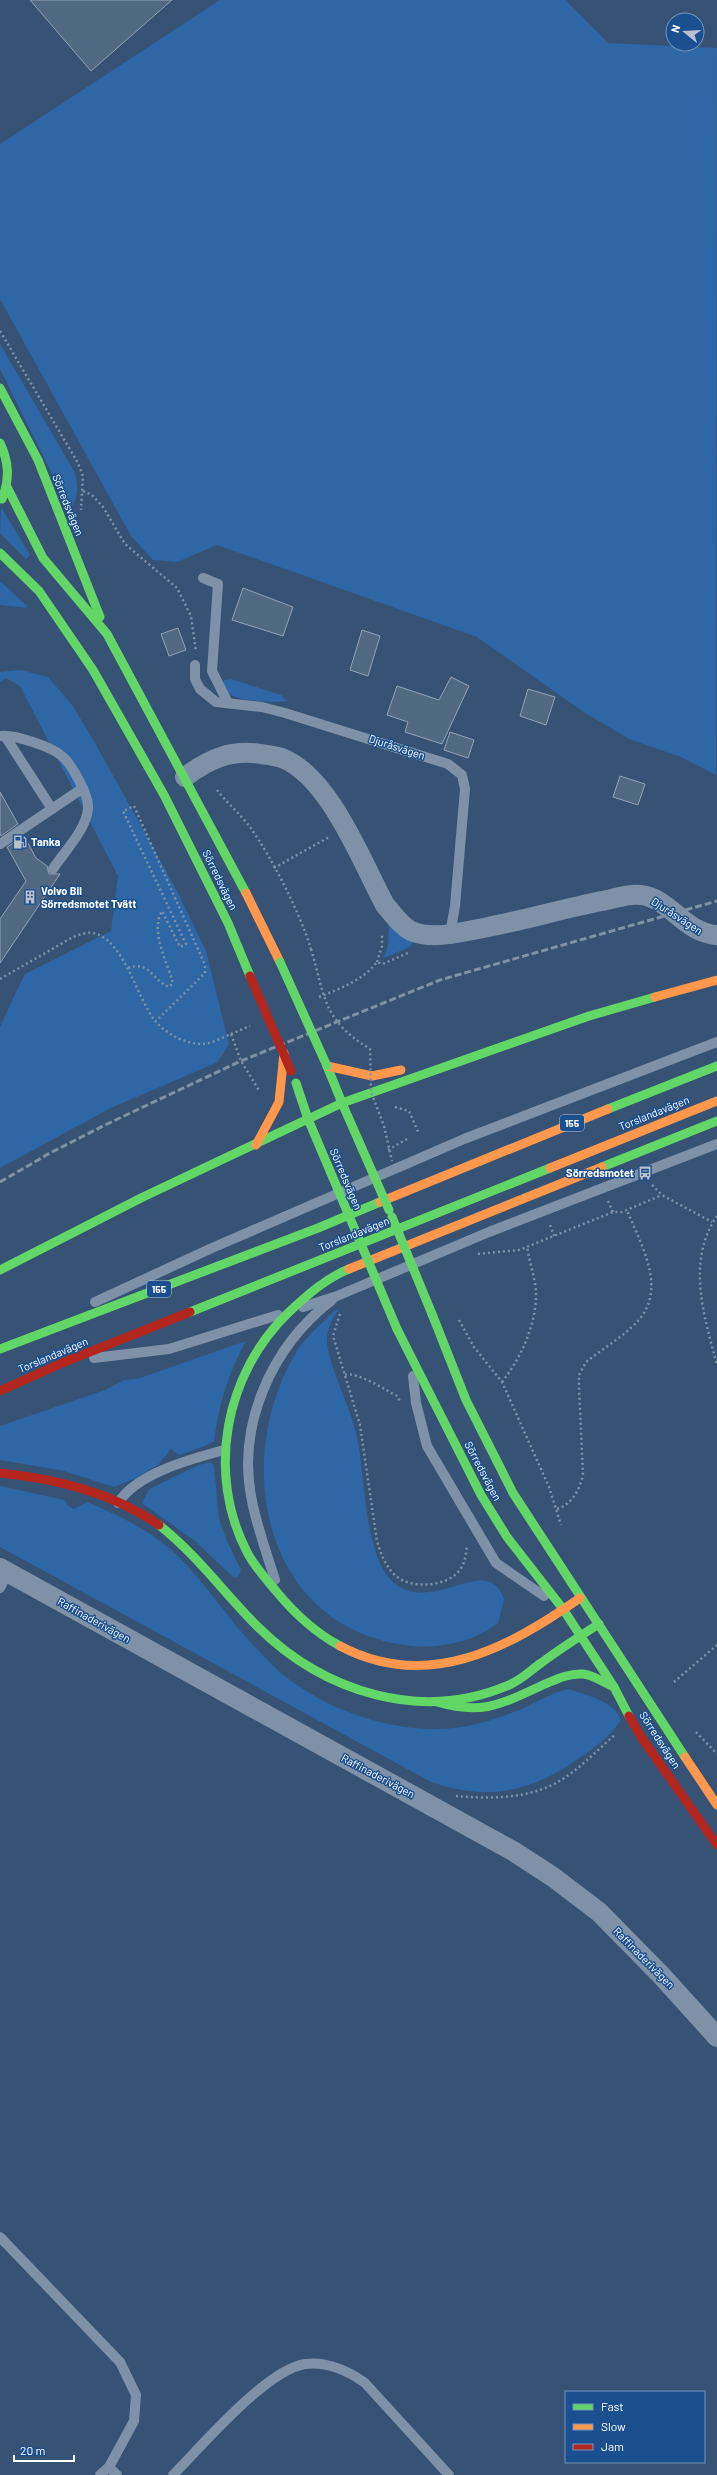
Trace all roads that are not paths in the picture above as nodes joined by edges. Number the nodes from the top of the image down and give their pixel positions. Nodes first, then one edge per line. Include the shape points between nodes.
1 (0, 388) edge
2 (0, 442) edge
3 (7, 486) junction
4 (0, 502) edge
5 (0, 553) edge
6 (202, 578) dead end
7 (107, 634) junction
8 (195, 665) road end
9 (228, 703) junction
10 (3, 736) edge
11 (185, 777) junction
12 (83, 788) junction
13 (52, 809) junction
14 (0, 844) edge
15 (53, 869) dead end
16 (450, 934) junction
17 (717, 935) edge
18 (717, 980) edge
19 (717, 1042) edge
20 (284, 1053) junction
21 (471, 1056) junction
22 (327, 1066) junction
23 (717, 1066) edge
24 (717, 1101) edge
25 (342, 1103) junction
26 (308, 1119) junction
27 (717, 1121) edge
28 (717, 1144) edge
29 (256, 1145) junction
30 (0, 1270) edge
31 (337, 1296) junction
32 (288, 1311) junction
33 (0, 1346) edge
34 (0, 1349) edge
35 (411, 1356) junction
36 (62, 1363) junction
37 (0, 1391) edge
38 (224, 1450) junction
39 (0, 1473) edge
40 (118, 1503) junction
41 (3, 1576) edge
42 (280, 1597) junction
43 (580, 1598) junction
44 (563, 1610) junction
45 (599, 1624) junction
46 (580, 1637) junction
47 (614, 1687) junction
48 (437, 1702) junction
49 (717, 1805) edge
50 (717, 1845) edge
51 (717, 2037) edge
52 (0, 2237) edge
53 (109, 2467) junction
54 (100, 2475) edge
55 (117, 2475) edge
56 (173, 2475) edge
57 (449, 2475) edge

1 - 7 main road, Sörredsvägen via 38,460
2 - 3 main road, Sörredsvägen via 8,464
3 - 4 main road, Sörredsvägen
3 - 7 main road, Sörredsvägen via 43,558
5 - 20 main road, Sörredsvägen, bridge via 39,591 93,670 164,795 228,923
6 - 9 lane via 218,584 212,671
7 - 11 main road, Sörredsvägen
8 - 9 lane, Djuråsvägen via 195,679 200,689 216,702
9 - 16 lane, Djuråsvägen via 262,707 352,732 448,764 462,774 465,790 455,906
10 - 12 lane via 46,748 63,757
10 - 13 lane
11 - 16 street, Djuråsvägen via 202,764 225,755 248,752 282,758 301,769 331,802 385,905 398,920 411,930 428,935
11 - 22 main road, Sörredsvägen, bridge via 280,962
12 - 13 lane
12 - 15 lane via 89,808 81,827
13 - 14 lane
16 - 17 street, Djuråsvägen via 641,895 655,899 692,928 704,934
18 - 21 main road via 589,1016
19 - 33 lane via 457,1142 212,1248
20 - 26 main road, Sörredsvägen, bridge
20 - 29 main road, bridge via 279,1102
21 - 22 main road via 372,1076
21 - 25 main road
22 - 25 main road, Sörredsvägen
23 - 34 main road, Torslandavägen / 155 via 470,1164 318,1228
24 - 36 main road, Torslandavägen
25 - 26 main road, bridge
25 - 43 main road, Sörredsvägen, bridge via 466,1400 513,1494
26 - 29 main road
26 - 35 main road, Sörredsvägen, bridge via 397,1329
27 - 32 main road via 340,1273 324,1282
28 - 31 lane via 489,1232
29 - 30 main road via 143,1197 14,1260
31 - 32 lane
31 - 42 lane via 302,1326 277,1360 266,1382 254,1419 249,1463 252,1500
32 - 36 lane via 169,1349
32 - 38 main road via 265,1337 242,1377 228,1418
35 - 44 main road, Sörredsvägen via 481,1495 507,1537
35 - 44 lane via 416,1404 426,1446 496,1563
36 - 37 main road, Torslandavägen
38 - 40 lane via 174,1465 124,1493
38 - 42 main road via 225,1488 230,1513 246,1550
39 - 40 main road via 63,1482
40 - 48 main road via 146,1517 176,1539 258,1627 292,1655 334,1681 376,1696 421,1703
41 - 51 street, Raffinaderivägen via 480,1831 533,1864 599,1912
42 - 44 main road via 303,1622 332,1643 374,1659 408,1665 451,1663 498,1648
43 - 44 main road
43 - 45 main road, Sörredsvägen
44 - 46 main road, Sörredsvägen
45 - 46 main road
45 - 49 main road, Sörredsvägen
46 - 47 main road, Sörredsvägen
46 - 48 main road via 508,1686 464,1698
47 - 48 main road via 585,1674 574,1674 557,1678 500,1705 474,1710 457,1709
47 - 50 main road, Sörredsvägen via 641,1737
52 - 53 lane via 120,2362 136,2395 134,2421
53 - 54 lane
53 - 55 lane
56 - 57 lane via 255,2393 287,2370 306,2364 351,2372 365,2383

